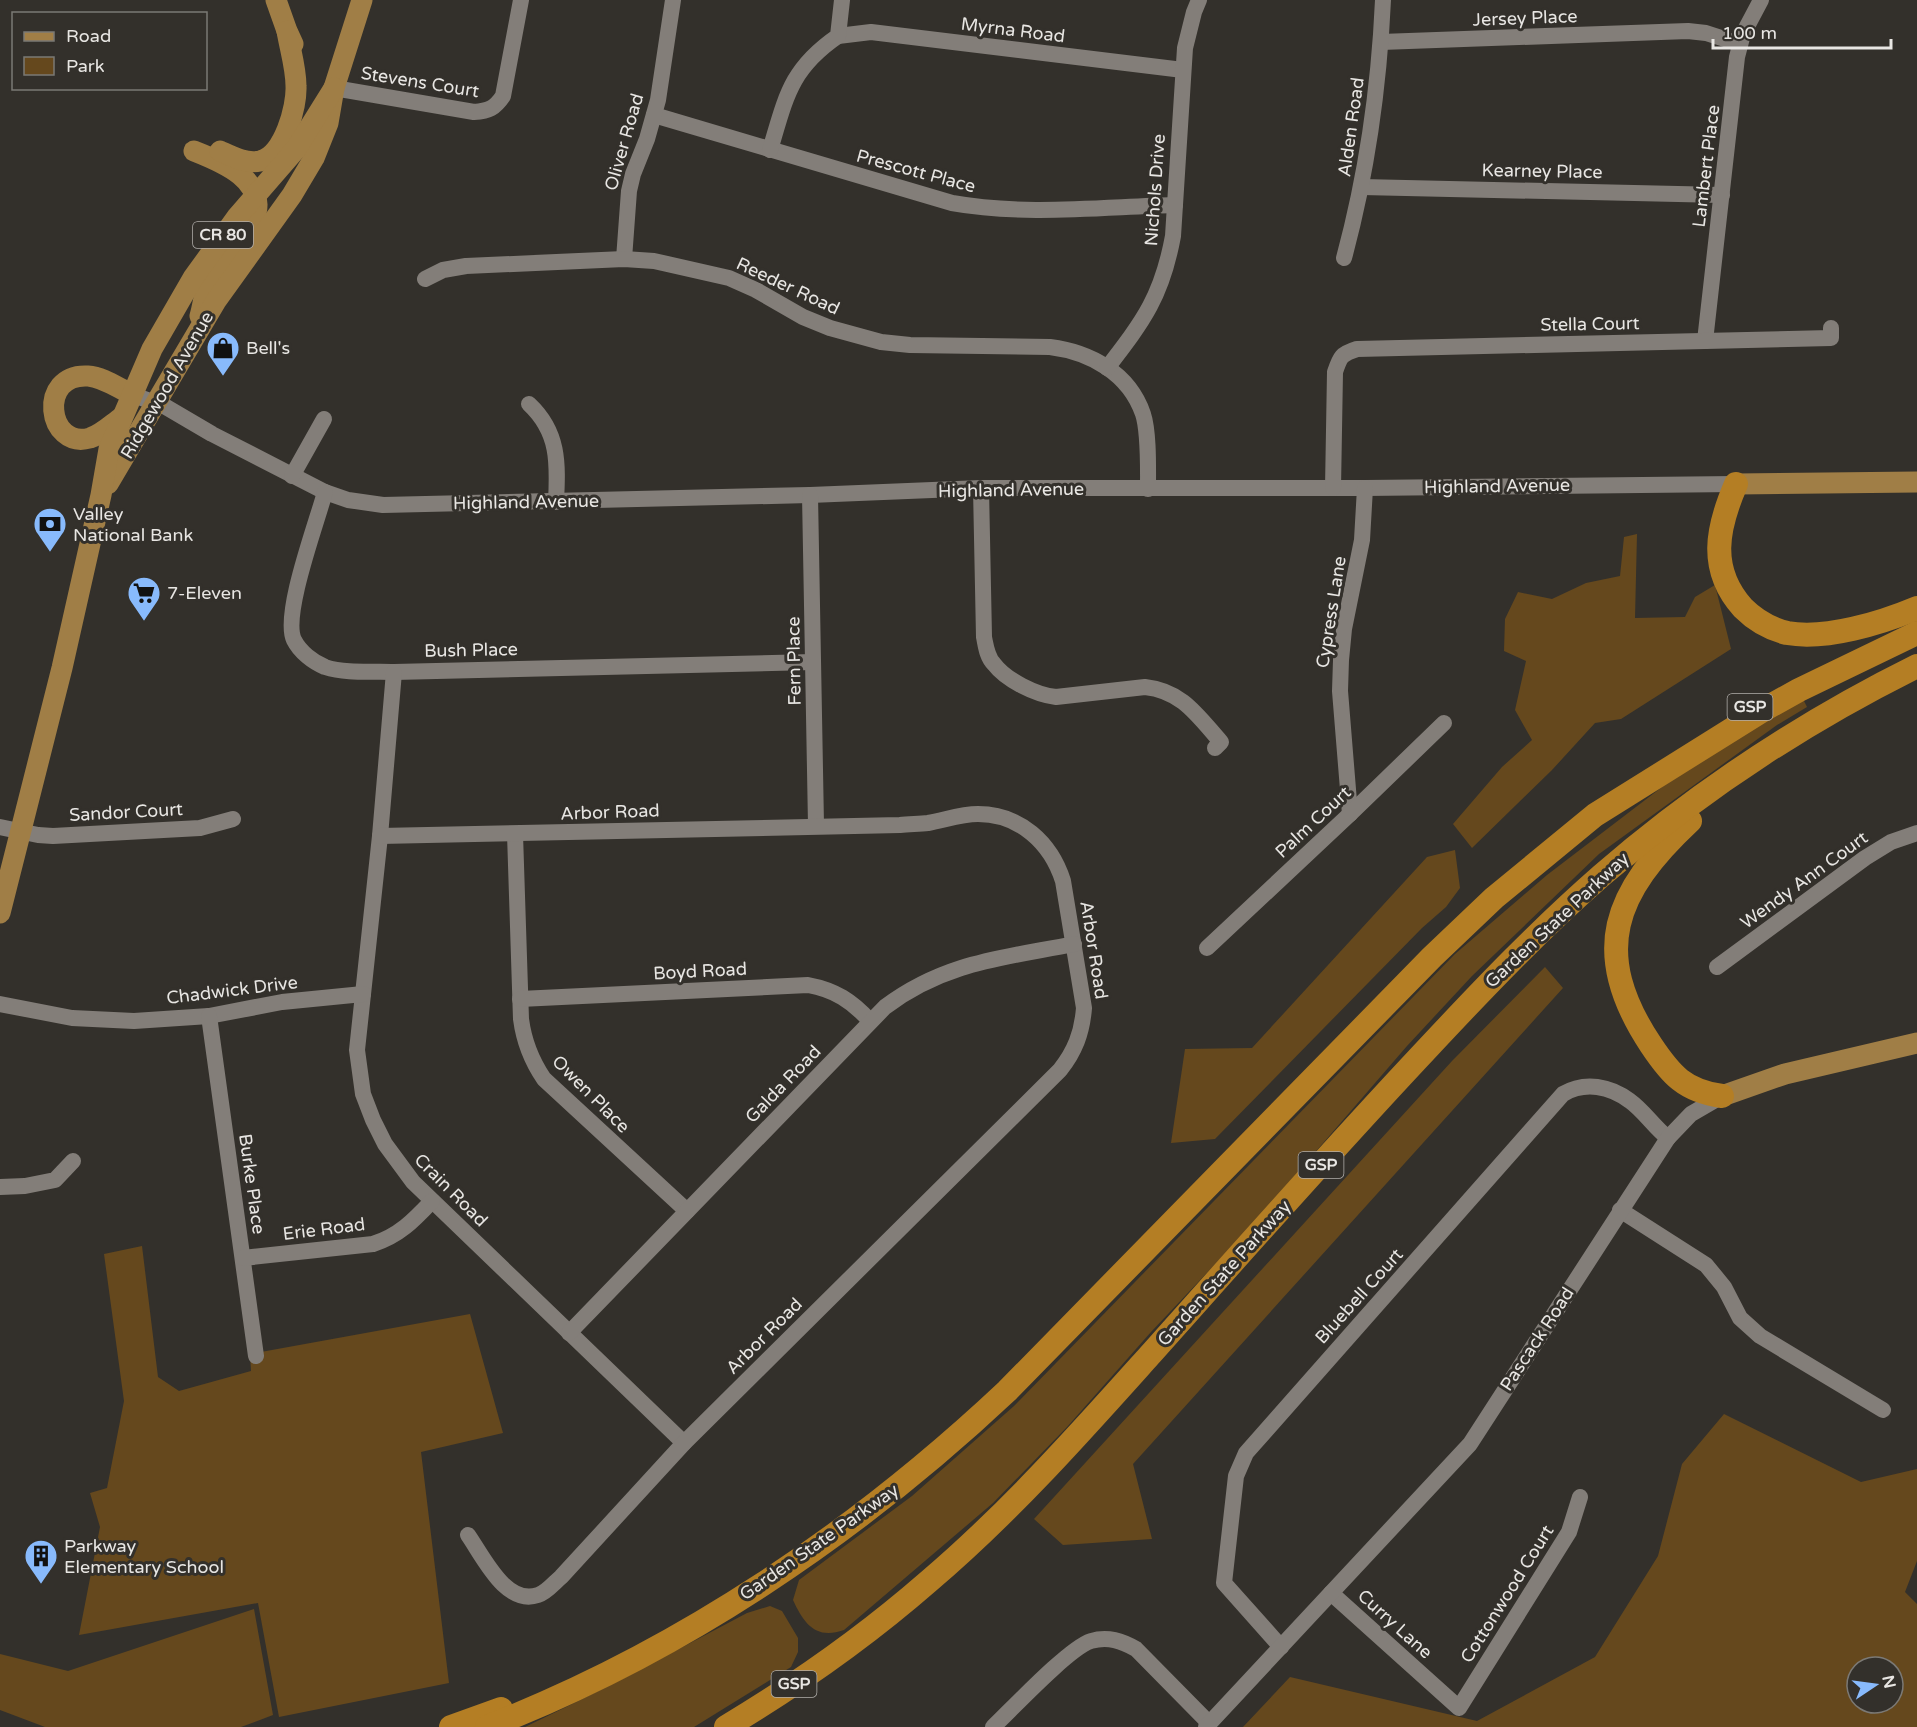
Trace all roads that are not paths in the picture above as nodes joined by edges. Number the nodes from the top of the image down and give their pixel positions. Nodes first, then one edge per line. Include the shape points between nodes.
1 (276, 0) edge
2 (362, 0) edge
3 (521, 0) edge
4 (673, 0) edge
5 (842, 0) edge
6 (1199, 0) edge
7 (1383, 0) edge
8 (1761, 0) edge
9 (287, 31) junction
10 (838, 36) junction
11 (1381, 42) junction
12 (1740, 44) junction
13 (1183, 70) junction
14 (334, 88) junction
15 (654, 115) junction
16 (307, 130) junction
17 (770, 150) junction
18 (1362, 187) junction
19 (256, 195) junction
20 (1722, 195) junction
21 (1175, 205) junction
22 (1344, 258) dead end
23 (624, 259) junction
24 (425, 279) dead end
25 (1831, 328) dead end
26 (196, 332) junction
27 (1705, 341) junction
28 (1107, 368) junction
29 (131, 394) junction
30 (154, 403) junction
31 (529, 404) dead end
32 (122, 417) junction
33 (324, 419) dead end
34 (292, 476) junction
35 (1917, 482) edge
36 (1736, 484) junction
37 (981, 488) junction
38 (1332, 488) junction
39 (1365, 488) junction
40 (1148, 489) junction
41 (325, 492) junction
42 (101, 495) junction
43 (810, 495) junction
44 (556, 502) junction
45 (1917, 608) edge
46 (1917, 618) edge
47 (1917, 633) edge
48 (813, 662) junction
49 (1917, 666) edge
50 (394, 672) junction
51 (1444, 723) dead end
52 (1809, 723) junction
53 (1215, 748) dead end
54 (1350, 814) junction
55 (1595, 815) junction
56 (233, 819) dead end
57 (816, 825) junction
58 (10, 829) edge
59 (1917, 833) edge
60 (515, 834) junction
61 (380, 836) junction
62 (0, 913) edge
63 (1074, 944) junction
64 (1207, 948) dead end
65 (1717, 967) dead end
66 (363, 994) junction
67 (520, 999) junction
68 (0, 1004) edge
69 (209, 1016) junction
70 (870, 1021) junction
71 (1917, 1043) edge
72 (1722, 1096) junction
73 (1668, 1138) junction
74 (73, 1161) dead end
75 (0, 1187) edge
76 (432, 1201) junction
77 (1620, 1210) junction
78 (687, 1211) junction
79 (243, 1258) junction
80 (569, 1333) junction
81 (256, 1356) dead end
82 (1883, 1410) dead end
83 (684, 1443) junction
84 (1580, 1497) dead end
85 (468, 1535) dead end
86 (1331, 1593) junction
87 (1281, 1647) junction
88 (584, 1684) junction
89 (1459, 1708) joint
90 (1208, 1725) edge
91 (451, 1727) edge
92 (487, 1727) edge
93 (726, 1727) edge
94 (993, 1727) edge

1 - 9 main road
2 - 14 main road, Ridgewood Avenue / CR 80
3 - 14 street, Stevens Court via 503,96 488,111 474,112
4 - 15 street, Oliver Road
5 - 10 street
6 - 13 street, Nichols Drive
7 - 11 street, Alden Road
8 - 12 street, Lambert Place
9 - 16 main road via 305,72
9 - 19 main road via 296,101 286,131 274,150 265,159 250,162 197,145 249,182
10 - 13 street, Myrna Road via 871,32
10 - 17 street via 817,51 795,78
11 - 12 street, Jersey Place via 1688,31
11 - 18 street, Alden Road
12 - 20 street, Lambert Place
13 - 21 street, Nichols Drive
14 - 16 main road, Ridgewood Avenue / CR 80
14 - 26 main road, Ridgewood Avenue / CR 80 via 328,123 304,176
15 - 17 street, Prescott Place
15 - 23 street, Oliver Road via 629,191
16 - 19 main road, Ridgewood Avenue / CR 80
17 - 21 street, Prescott Place via 925,196 980,208
18 - 20 street, Kearney Place
18 - 22 street, Alden Road
19 - 26 main road via 251,224 208,284
19 - 29 main road, Ridgewood Avenue / CR 80 via 194,278
20 - 27 street, Lambert Place
21 - 28 street, Nichols Drive via 1168,264 1160,287 1138,328
23 - 24 street, Reeder Road via 466,266 443,270
23 - 28 street, Reeder Road via 654,261 729,278 803,316 853,336 910,345 1061,348 1089,356
25 - 27 street, Stella Court via 1831,338
26 - 30 main road, Ridgewood Avenue / CR 80
27 - 38 street, Stella Court via 1357,349 1341,356 1335,372
28 - 40 street, Reeder Road via 1126,385 1144,416
29 - 30 street, Highland Avenue
29 - 32 main road, Ridgewood Avenue / CR 80
29 - 32 main road via 86,376 65,382 54,398 57,422 75,438 94,436
30 - 34 street, Highland Avenue
30 - 42 main road, Ridgewood Avenue / CR 80
31 - 44 street via 543,417 552,439 558,467
32 - 42 main road, Ridgewood Avenue / CR 80 via 110,449
33 - 34 street
34 - 41 street, Highland Avenue
35 - 36 main road, Highland Avenue
36 - 39 street, Highland Avenue
36 - 45 highway via 1721,524 1719,561 1731,593 1756,620 1787,633 1814,634 1863,626
37 - 40 street, Highland Avenue
37 - 43 street, Highland Avenue
37 - 53 street via 984,638 994,664 1032,692 1044,696 1145,687 1172,694 1221,742
38 - 39 street, Highland Avenue
38 - 40 street, Highland Avenue
39 - 54 street, Cypress Lane via 1362,540 1341,660
41 - 44 street, Highland Avenue via 384,505
41 - 50 street, Bush Place via 295,597 293,639 323,666
42 - 58 main road, Ridgewood Avenue / CR 80 via 62,668
43 - 44 street, Highland Avenue
43 - 48 street, Fern Place
46 - 55 highway, Garden State Parkway / GSP via 1795,680 1689,743 1634,779
47 - 55 highway, Garden State Parkway / GSP via 1772,705
48 - 50 street, Bush Place
48 - 57 street, Fern Place
49 - 52 highway, Garden State Parkway / GSP
50 - 61 street, Crain Road
51 - 54 street, Palm Court
52 - 72 highway via 1675,835 1637,880 1620,919 1618,973 1635,1020 1676,1077 1691,1088
52 - 93 highway, Garden State Parkway / GSP via 1668,820 1536,936 1394,1084 1054,1462 961,1553 843,1650
54 - 64 street, Palm Court
55 - 88 highway, Garden State Parkway / GSP via 1494,898 1432,957 1038,1361 944,1449 842,1530 770,1579 661,1645
56 - 58 street, Sandor Court via 200,828 53,836
57 - 60 street, Arbor Road
57 - 63 street, Arbor Road via 900,825 978,814 1013,821 1040,839 1059,867
58 - 62 main road, Ridgewood Avenue / CR 80
59 - 65 street, Wendy Ann Court via 1865,858
60 - 61 street, Arbor Road
60 - 67 street, Owen Place
61 - 66 street, Crain Road
63 - 70 street, Galda Road via 950,970 902,994
63 - 83 street, Arbor Road via 1083,1024 1078,1042 1060,1070
66 - 69 street, Chadwick Drive via 282,1002
66 - 76 street, Crain Road via 357,1050 363,1094 385,1144
67 - 70 street, Boyd Road via 808,986 838,993
67 - 78 street, Owen Place via 527,1049 544,1079
68 - 69 street, Chadwick Drive via 103,1021
69 - 79 street, Burke Place
70 - 78 street, Galda Road
71 - 72 main road, Pascack Road via 1785,1074
72 - 73 street, Pascack Road via 1691,1114
73 - 77 street, Pascack Road
73 - 87 street, Bluebell Court via 1630,1101 1606,1089 1584,1086 1563,1094 1246,1453 1236,1476 1224,1583
74 - 75 street via 55,1180
76 - 79 street, Erie Road via 407,1227 373,1244
76 - 80 street, Crain Road
77 - 82 street via 1706,1265 1724,1287 1740,1318 1760,1336
77 - 86 street, Pascack Road via 1470,1444
78 - 80 street, Galda Road
79 - 81 street, Burke Place
80 - 83 street, Crain Road
83 - 85 street, Arbor Road via 561,1578 540,1595 523,1598 509,1591
84 - 89 street, Cottonwood Court via 1569,1532
86 - 87 street, Pascack Road
86 - 89 street, Curry Lane
87 - 90 street, Pascack Road
88 - 91 highway
88 - 92 highway, Garden State Parkway / GSP
90 - 94 street via 1136,1650 1102,1639 1080,1647

